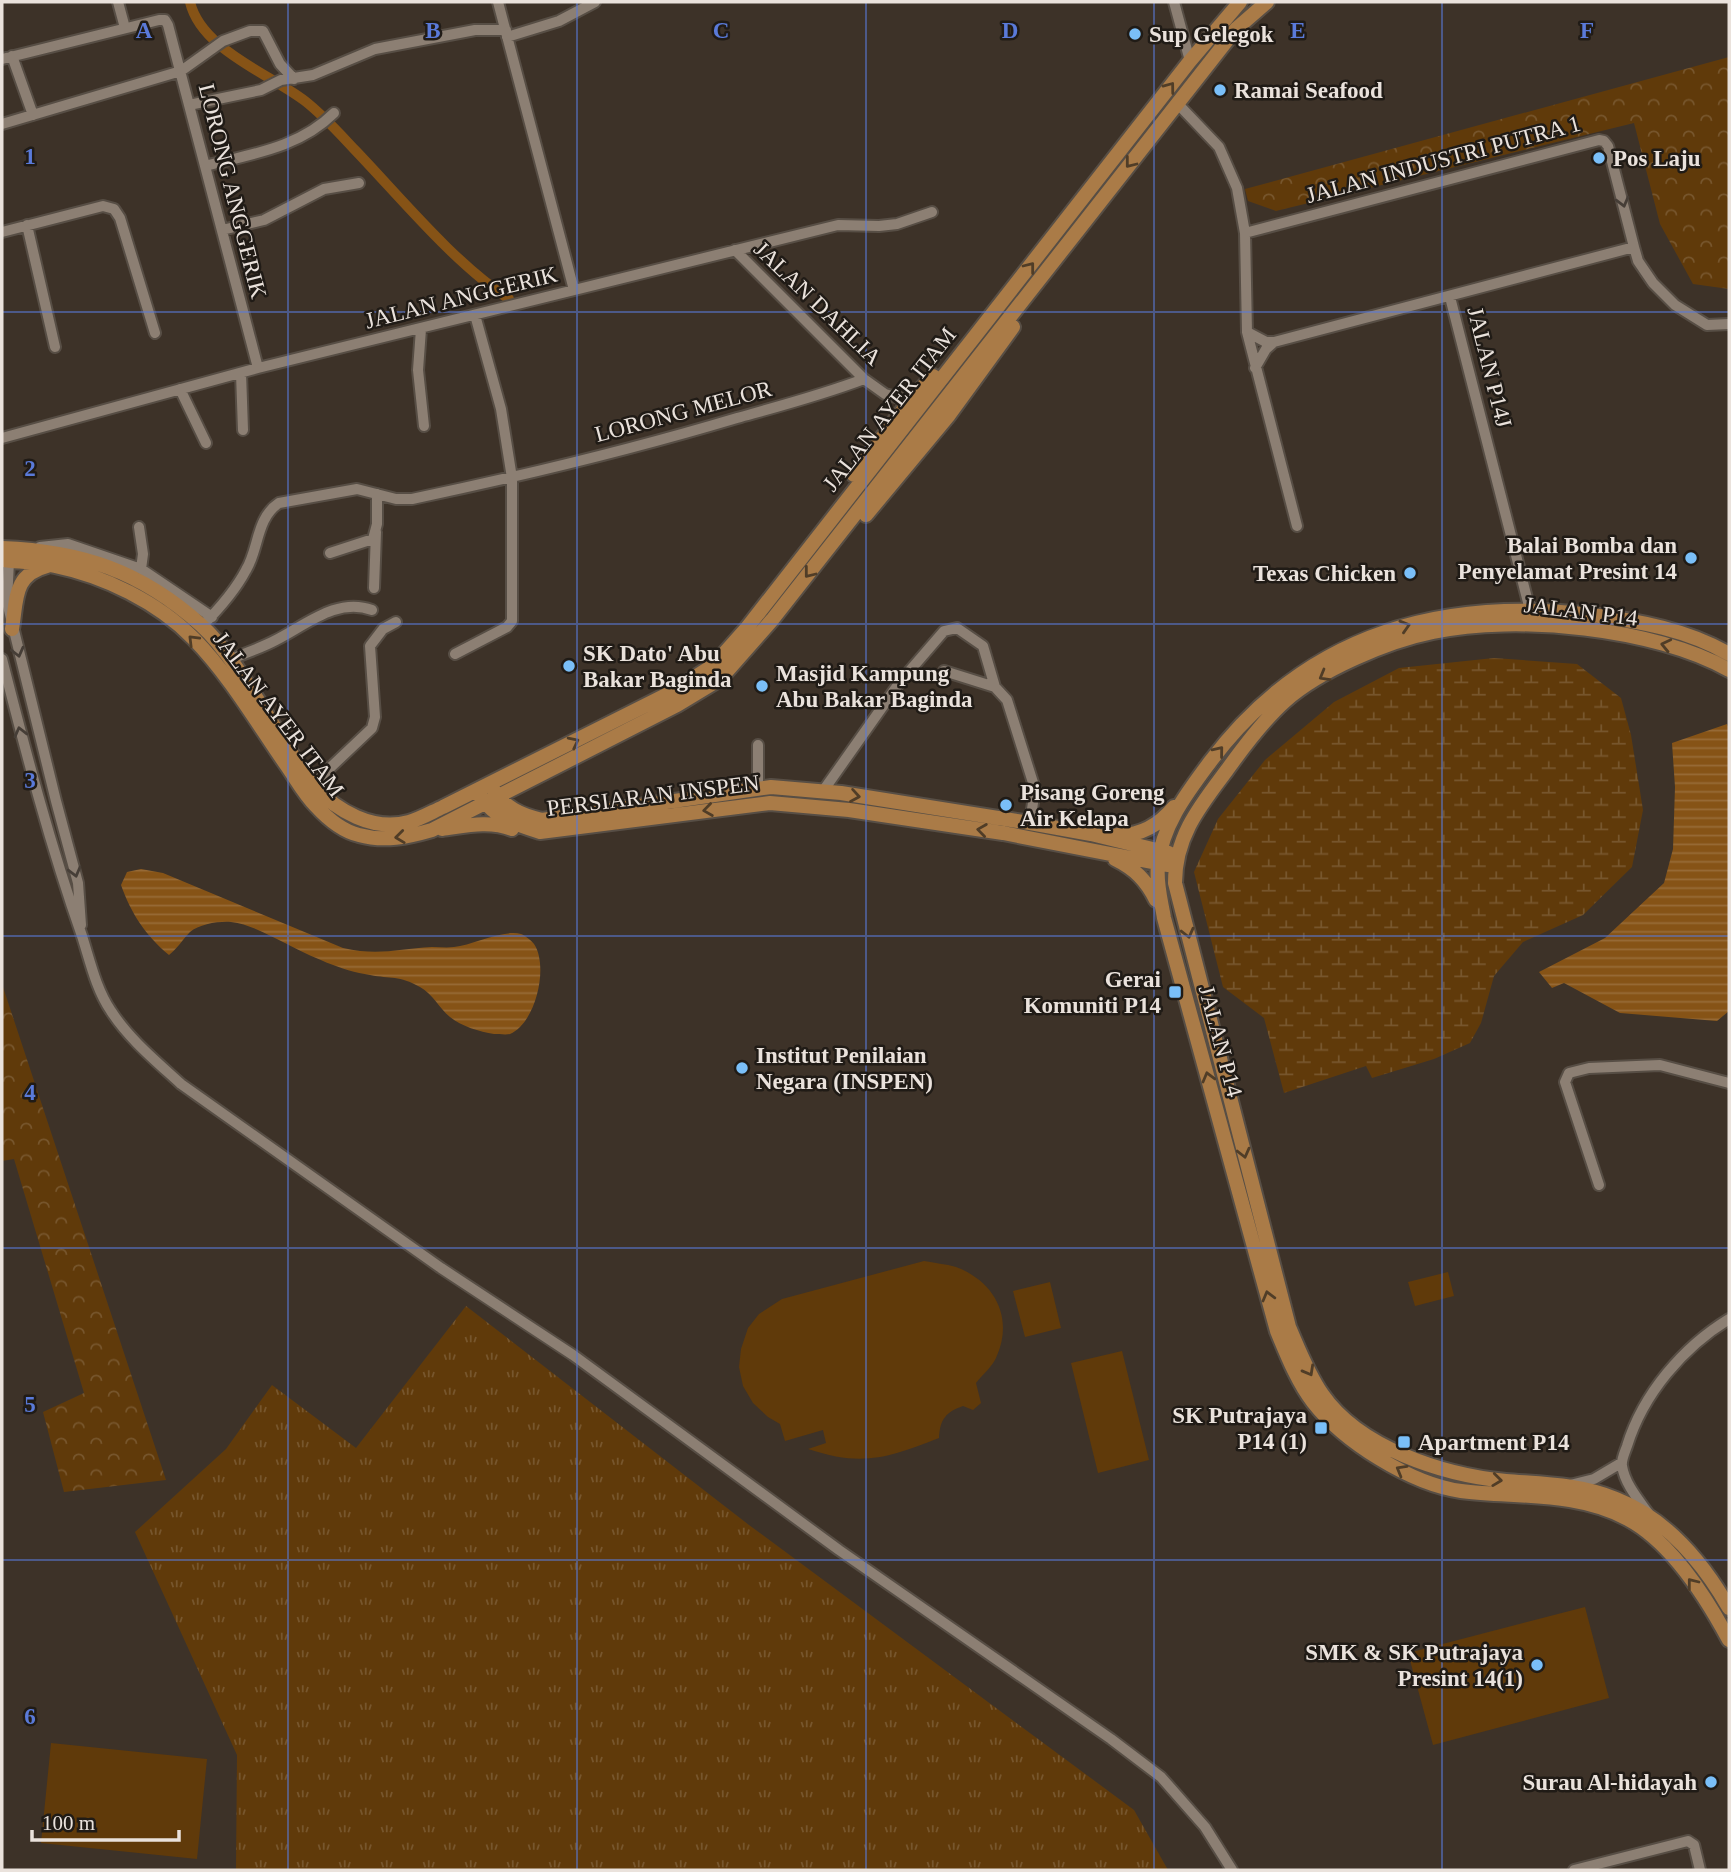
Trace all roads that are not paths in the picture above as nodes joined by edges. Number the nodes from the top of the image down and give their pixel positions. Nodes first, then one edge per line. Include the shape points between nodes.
1 (118, 2) edge
2 (498, 2) edge
3 (595, 2) edge
4 (1174, 2) edge
5 (1240, 2) edge
6 (1267, 2) edge
7 (125, 28) junction
8 (506, 34) junction
9 (7, 58) edge
10 (1190, 61) junction
11 (181, 71) junction
12 (294, 79) junction
13 (1177, 103) junction
14 (189, 105) junction
15 (33, 115) junction
16 (329, 118) dead end
17 (2, 124) edge
18 (205, 166) junction
19 (359, 183) dead end
20 (933, 212) dead end
21 (27, 225) junction
22 (222, 230) junction
23 (2, 232) edge
24 (1245, 233) junction
25 (1634, 247) junction
26 (735, 250) junction
27 (574, 290) junction
28 (1450, 297) junction
29 (1003, 301) junction
30 (475, 315) junction
31 (1729, 324) edge
32 (421, 329) junction
33 (155, 332) dead end
34 (1247, 332) junction
35 (1274, 342) junction
36 (55, 347) dead end
37 (258, 368) junction
38 (1255, 368) junction
39 (241, 373) junction
40 (864, 379) junction
41 (180, 390) junction
42 (910, 401) junction
43 (424, 426) dead end
44 (243, 430) dead end
45 (2, 438) edge
46 (206, 443) dead end
47 (512, 478) junction
48 (377, 494) junction
49 (1297, 526) dead end
50 (139, 527) dead end
51 (376, 532) junction
52 (30, 548) junction
53 (330, 553) dead end
54 (4, 554) edge
55 (52, 565) junction
56 (141, 569) junction
57 (374, 588) dead end
58 (770, 597) junction
59 (372, 610) dead end
60 (1530, 617) junction
61 (207, 621) junction
62 (396, 622) dead end
63 (12, 629) junction
64 (456, 654) dead end
65 (1729, 654) edge
66 (2, 659) edge
67 (230, 660) junction
68 (1729, 670) edge
69 (944, 671) dead end
70 (995, 687) junction
71 (758, 745) dead end
72 (529, 780) junction
73 (1195, 782) junction
74 (312, 785) junction
75 (758, 788) junction
76 (823, 791) junction
77 (487, 793) junction
78 (56, 801) junction
79 (40, 807) junction
80 (521, 815) junction
81 (1030, 823) junction
82 (432, 830) junction
83 (540, 832) junction
84 (1091, 834) junction
85 (1097, 850) junction
86 (1160, 857) junction
87 (1176, 860) junction
88 (1164, 918) junction
89 (82, 938) junction
90 (1729, 1083) edge
91 (1600, 1185) dead end
92 (1729, 1319) edge
93 (1622, 1464) junction
94 (1569, 1485) junction
95 (1651, 1517) junction
96 (1729, 1608) edge
97 (1729, 1640) edge
98 (1232, 1870) edge
99 (1574, 1870) edge
100 (1700, 1870) edge

1 - 7 street
2 - 8 street
3 - 8 street via 559,21
4 - 10 street
5 - 10 main road, JALAN AYER ITAM
6 - 13 main road via 1236,29
7 - 9 street
7 - 11 street, LORONG ANGGERIK via 165,20
8 - 12 street via 475,30 375,49
8 - 27 street
9 - 15 street
29 -> 10 main road, JALAN AYER ITAM
11 - 12 street via 223,41 250,31 263,32
11 - 14 street, LORONG ANGGERIK
11 - 15 street
12 - 14 street
13 - 24 street via 1208,133 1230,168
13 -> 72 main road via 1030,291 1016,323 949,415 857,526 834,542 720,678 677,705
14 - 18 street, LORONG ANGGERIK
15 - 17 street
16 - 18 street via 290,143
18 - 22 street, LORONG ANGGERIK
19 - 22 street via 324,189 264,220
20 - 26 street, JALAN ANGGERIK via 897,224 838,225
21 - 23 street
21 - 33 street via 103,206 114,209
21 - 36 street
22 - 37 street, LORONG ANGGERIK
24 -> 25 street, JALAN INDUSTRI PUTRA 1 via 1599,140 1608,146
24 - 34 street
25 - 28 street
25 - 31 street, JALAN INDUSTRI PUTRA 1 via 1653,283 1675,305 1707,325
26 - 27 street, JALAN ANGGERIK
26 - 40 street, JALAN DAHLIA
27 - 30 street, JALAN ANGGERIK
28 - 35 street, JALAN P14J
28 - 60 street, JALAN P14J
29 - 42 main road
29 - 58 main road, JALAN AYER ITAM
30 - 32 street, JALAN ANGGERIK
30 - 47 street via 501,409
32 - 37 street, JALAN ANGGERIK
32 - 43 street via 418,370
34 - 35 street
34 - 38 street
35 - 38 street
37 - 39 street, JALAN ANGGERIK
38 - 49 street
39 - 41 street, JALAN ANGGERIK
39 - 44 street
40 - 42 street, JALAN DAHLIA via 885,394
40 - 47 street, LORONG MELOR via 815,398
41 - 45 street, JALAN ANGGERIK
41 - 46 street
42 - 58 main road
47 - 48 street, LORONG MELOR via 412,499
47 - 64 street via 512,621
48 - 51 street
48 - 61 street, LORONG MELOR via 356,489 279,503 266,517 248,569
50 - 56 street
51 - 53 street via 368,542
51 - 57 street
52 - 54 main road, JALAN AYER ITAM
52 - 56 street via 68,544
52 - 61 main road, JALAN AYER ITAM via 89,559 129,575
54 - 55 main road, JALAN AYER ITAM
54 - 63 street
55 - 63 main road via 23,578
82 -> 55 main road, JALAN AYER ITAM via 387,839 345,830 314,805 193,638 146,603 102,579
56 - 61 street
77 -> 58 main road, JALAN AYER ITAM via 513,773 696,678 714,665
59 - 67 street via 359,605 324,613
60 - 65 main road, JALAN P14 via 1604,617 1651,625
68 -> 60 main road, JALAN P14 via 1680,649
73 -> 60 main road, JALAN P14 via 1222,746 1274,694 1353,645 1433,617 1506,609
60 -> 87 main road, JALAN P14 via 1401,641 1359,657 1285,701 1235,759 1188,825
61 - 67 main road, JALAN AYER ITAM
62 - 74 street via 383,629 370,646 372,728
63 -> 78 street
79 -> 66 street
67 - 74 main road, JALAN AYER ITAM
69 - 70 street
70 - 76 street via 983,646 957,628 944,631 900,682
70 - 81 street via 1007,700 1032,778 1035,800
71 - 75 street
72 - 77 main road
72 - 80 main road via 520,795
73 - 84 main road via 1152,827 1133,836
73 - 86 main road, JALAN P14 via 1172,817
74 - 77 main road, JALAN AYER ITAM via 349,814 388,825
75 - 76 main road, PERSIARAN INSPEN
75 - 80 main road, PERSIARAN INSPEN via 542,820
76 -> 81 main road, PERSIARAN INSPEN
77 - 80 main road, PERSIARAN INSPEN
77 - 82 main road, JALAN AYER ITAM
77 - 83 main road, PERSIARAN INSPEN via 513,824
78 - 79 street
78 -> 89 street via 78,883
79 - 89 street
81 - 84 main road, PERSIARAN INSPEN
82 - 83 main road via 501,824 523,833
85 -> 83 main road, PERSIARAN INSPEN via 849,810 770,803
84 - 86 main road
85 - 86 main road
85 - 88 main road via 1130,866 1148,883
86 - 87 main road
86 - 88 main road, JALAN P14 via 1158,885
87 -> 94 main road, JALAN P14 via 1175,883 1289,1327 1323,1395 1341,1416 1377,1442 1418,1463 1460,1475
97 -> 88 main road, JALAN P14 via 1711,1607 1663,1546 1629,1520 1575,1500 1458,1490 1414,1477 1371,1452 1312,1401 1277,1331
89 - 98 street via 109,1008 122,1027 181,1084 441,1268 573,1355 850,1558 1111,1739 1161,1777 1205,1827
90 - 91 street via 1660,1065 1569,1073 1565,1082
92 - 93 street via 1704,1334 1646,1402
93 - 94 street via 1594,1479
93 - 95 street via 1626,1479
94 - 95 main road, JALAN P14 via 1614,1498
95 - 96 main road, JALAN P14 via 1695,1558
99 - 100 street via 1688,1841 1694,1845

